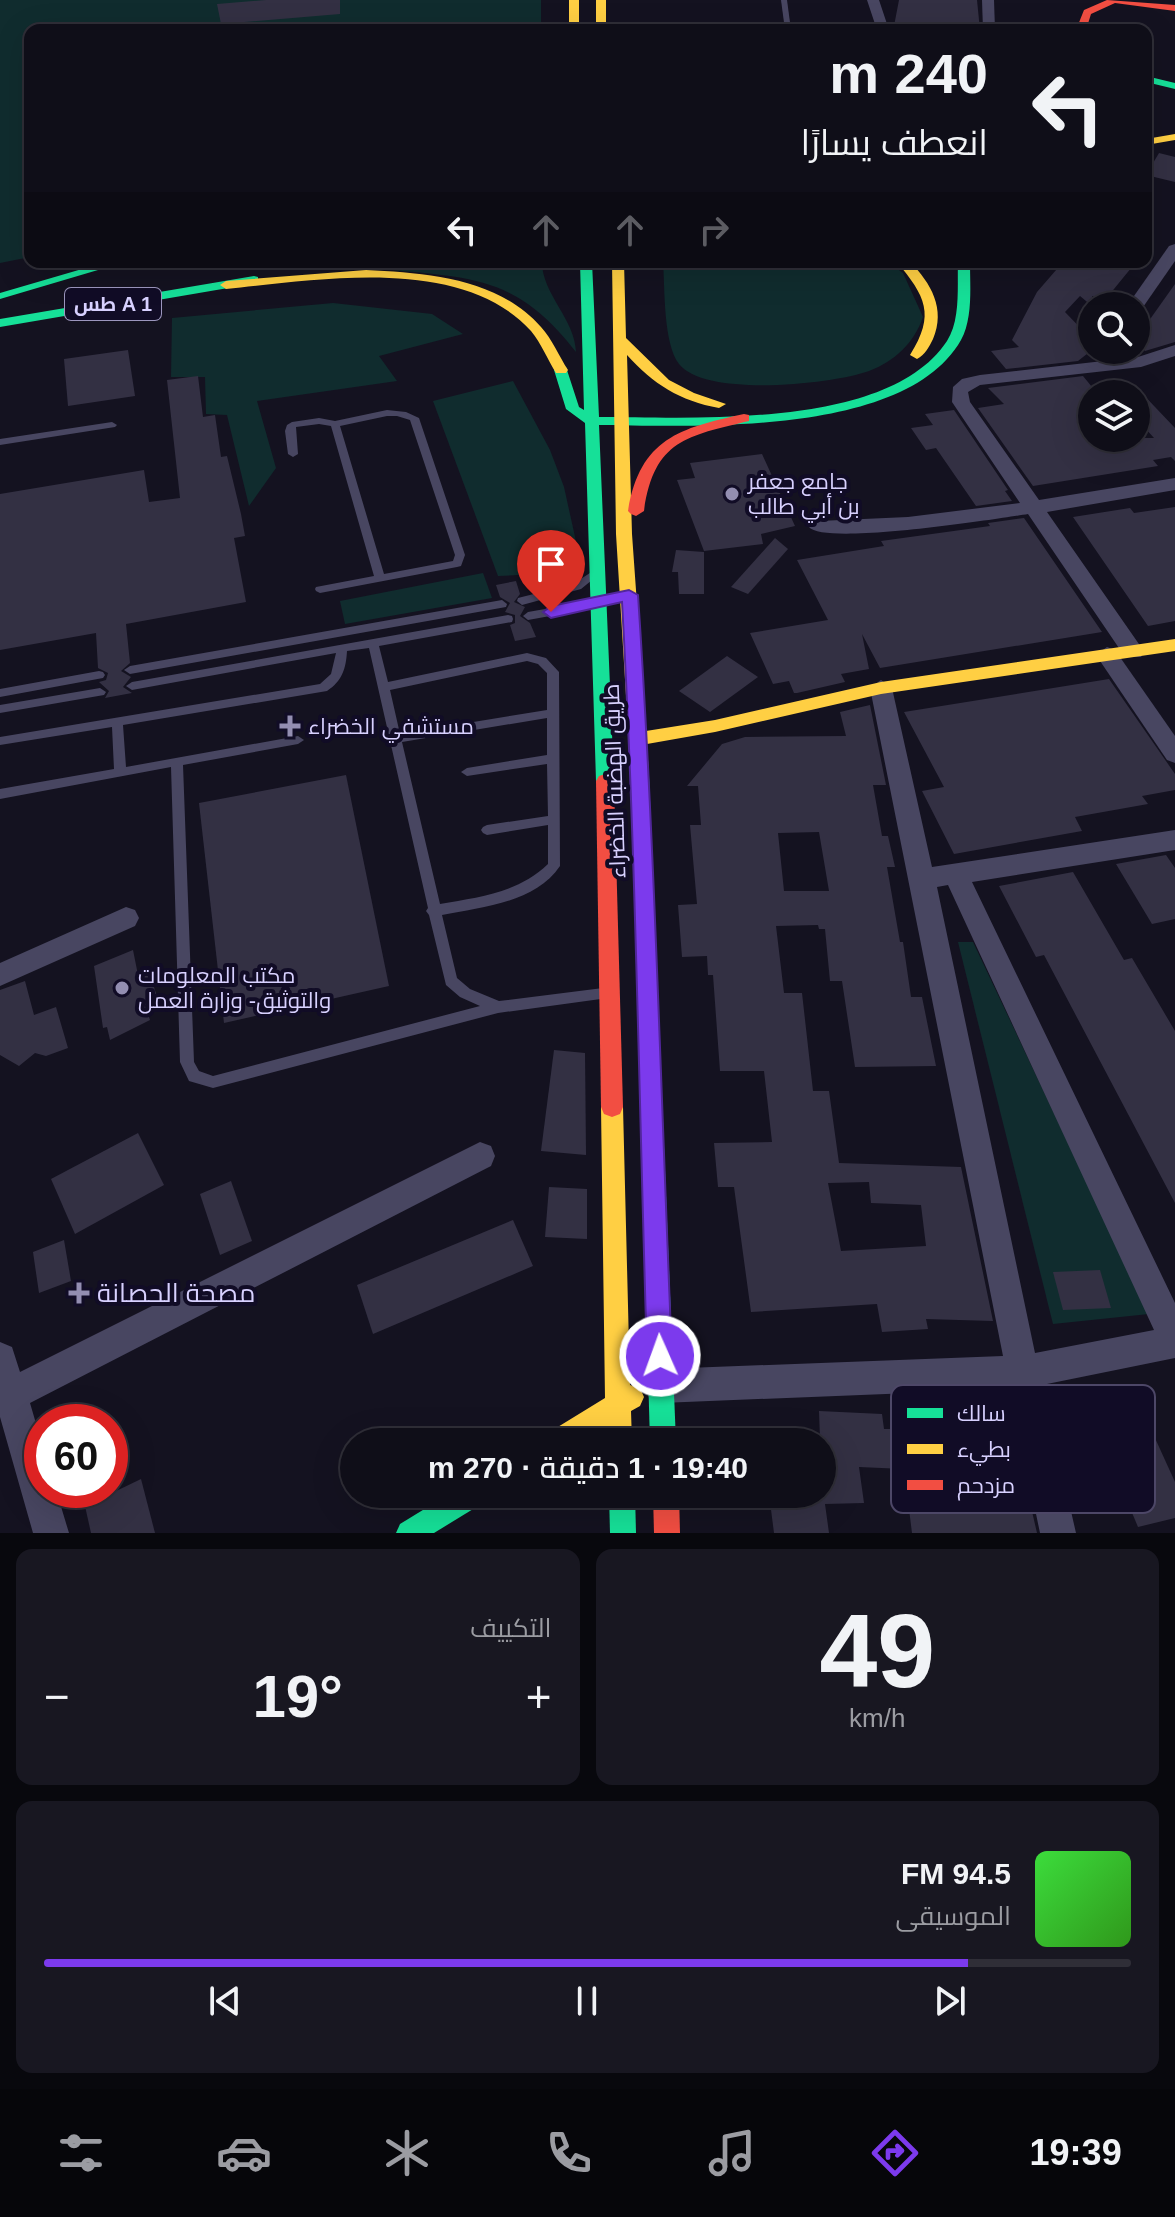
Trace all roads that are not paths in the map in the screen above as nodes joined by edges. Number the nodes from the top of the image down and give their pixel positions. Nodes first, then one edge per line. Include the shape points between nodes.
1 (574, 0) edge
2 (601, 0) edge
3 (784, 0) edge
4 (873, 0) edge
5 (988, 0) edge
6 (1113, 0) edge
7 (1175, 8) edge
8 (1085, 14) edge
9 (574, 24) edge
10 (601, 24) edge
11 (787, 24) edge
12 (881, 24) edge
13 (989, 24) edge
14 (1152, 80) edge
15 (1175, 86) edge
16 (1175, 120) edge
17 (1152, 124) edge
18 (1175, 137) edge
19 (1152, 141) edge
20 (1175, 249) edge
21 (99, 268) edge
22 (223, 268) edge
23 (330, 268) edge
24 (586, 268) edge
25 (618, 268) edge
26 (908, 268) edge
27 (964, 268) edge
28 (226, 285) junction
29 (1145, 292) edge
30 (0, 297) edge
31 (0, 305) edge
32 (0, 323) edge
33 (622, 341) junction
34 (1175, 350) edge
35 (1094, 366) joint
36 (749, 417) junction
37 (623, 420) junction
38 (591, 421) junction
39 (335, 424) junction
40 (112, 425) dead end
41 (0, 442) edge
42 (293, 454) dead end
43 (1175, 484) edge
44 (1034, 505) junction
45 (819, 527) dead end
46 (626, 561) junction
47 (597, 569) junction
48 (380, 578) junction
49 (320, 589) dead end
50 (614, 599) junction
51 (522, 601) dead end
52 (502, 604) dead end
53 (528, 616) dead end
54 (508, 619) dead end
55 (373, 642) junction
56 (1175, 645) edge
57 (342, 648) junction
58 (1133, 652) junction
59 (1107, 655) junction
60 (130, 670) dead end
61 (99, 675) dead end
62 (132, 686) dead end
63 (383, 687) junction
64 (881, 688) junction
65 (100, 692) dead end
66 (0, 693) edge
67 (0, 709) edge
68 (554, 713) junction
69 (117, 721) junction
70 (394, 739) junction
71 (639, 739) junction
72 (298, 740) dead end
73 (0, 741) edge
74 (1175, 754) edge
75 (551, 759) junction
76 (177, 761) junction
77 (120, 770) junction
78 (467, 772) dead end
79 (0, 794) edge
80 (552, 820) junction
81 (487, 830) dead end
82 (1175, 840) edge
83 (956, 874) junction
84 (924, 879) junction
85 (433, 911) junction
86 (126, 918) dead end
87 (0, 975) edge
88 (610, 993) junction
89 (498, 1007) junction
90 (480, 1156) dead end
91 (1175, 1340) edge
92 (0, 1359) edge
93 (1022, 1372) junction
94 (1025, 1385) edge
95 (661, 1386) junction
96 (10, 1395) junction
97 (618, 1402) junction
98 (578, 1428) edge
99 (619, 1428) edge
100 (662, 1428) edge
101 (451, 1508) edge
102 (622, 1508) edge
103 (666, 1508) edge
104 (1054, 1513) edge
105 (51, 1533) edge
106 (409, 1533) edge
107 (623, 1533) edge
108 (667, 1533) edge
109 (1058, 1533) edge

1 - 9 main road
2 - 10 main road
3 - 11 lane
4 - 12 street
5 - 13 street
6 - 7 main road
6 - 8 main road
14 - 15 main road
16 - 17 main road
18 - 19 main road
20 - 29 street
21 - 30 main road
22 - 31 main road, طس A 1
23 - 28 main road, طس A 1
24 - 38 main road, طريق الهضبة الخضراء
25 - 33 main road, طريق الهضبة الخضراء
26 - 33 main road via 929,292 934,330 902,369 865,386 759,403 694,401 651,377
27 - 36 main road via 963,310 954,342 927,377 873,401
28 - 32 main road, طس A 1
28 - 38 main road via 387,276 438,280 495,295 540,330 558,362 574,411
33 - 37 main road, طريق الهضبة الخضراء
34 - 35 street via 1141,362
35 - 44 street via 980,380 959,391 961,402
36 - 37 main road
36 - 46 main road via 694,431 651,461 640,478
37 - 38 main road
37 - 46 main road, طريق الهضبة الخضراء
38 - 47 main road, طريق الهضبة الخضراء
39 - 42 lane via 292,425
39 - 48 lane
39 - 48 lane via 390,414 414,418 460,555 457,564 447,567
40 - 41 lane
43 - 44 street
44 - 45 street via 889,524
44 - 58 street
46 - 50 main road, طريق الهضبة الخضراء
47 - 50 main road, طريق الهضبة الخضراء
47 - 51 lane via 577,587
48 - 49 lane
50 - 53 lane
50 - 71 main road, طريق الهضبة الخضراء
50 - 88 main road, طريق الهضبة الخضراء
52 - 60 lane
54 - 55 lane
55 - 57 lane
55 - 63 lane
56 - 58 main road
57 - 62 lane
57 - 69 lane via 340,671 323,688
58 - 59 main road
59 - 64 main road
59 - 74 street
61 - 66 lane
63 - 68 lane via 527,657 542,661 553,672
63 - 70 lane
64 - 71 main road
64 - 84 street
65 - 67 lane
68 - 70 lane
68 - 75 lane
69 - 73 lane
69 - 77 lane
70 - 85 lane
71 - 95 main road, طريق الهضبة الخضراء
72 - 76 lane
75 - 78 lane
75 - 80 lane
76 - 77 lane
76 - 89 lane via 187,1062 194,1076 213,1082
77 - 79 lane
80 - 81 lane
80 - 85 lane via 554,866 541,882
82 - 83 street
83 - 84 street
83 - 91 street
84 - 93 street
85 - 89 lane via 451,981
86 - 87 street
88 - 89 lane
88 - 97 main road, طريق الهضبة الخضراء
90 - 96 street
91 - 93 street
92 - 96 street
93 - 94 street
93 - 95 street
95 - 97 main road
95 - 100 main road, طريق الهضبة الخضراء
96 - 105 street
97 - 98 main road
97 - 99 main road, طريق الهضبة الخضراء
101 - 106 main road
102 - 107 main road
103 - 108 main road
104 - 109 street

